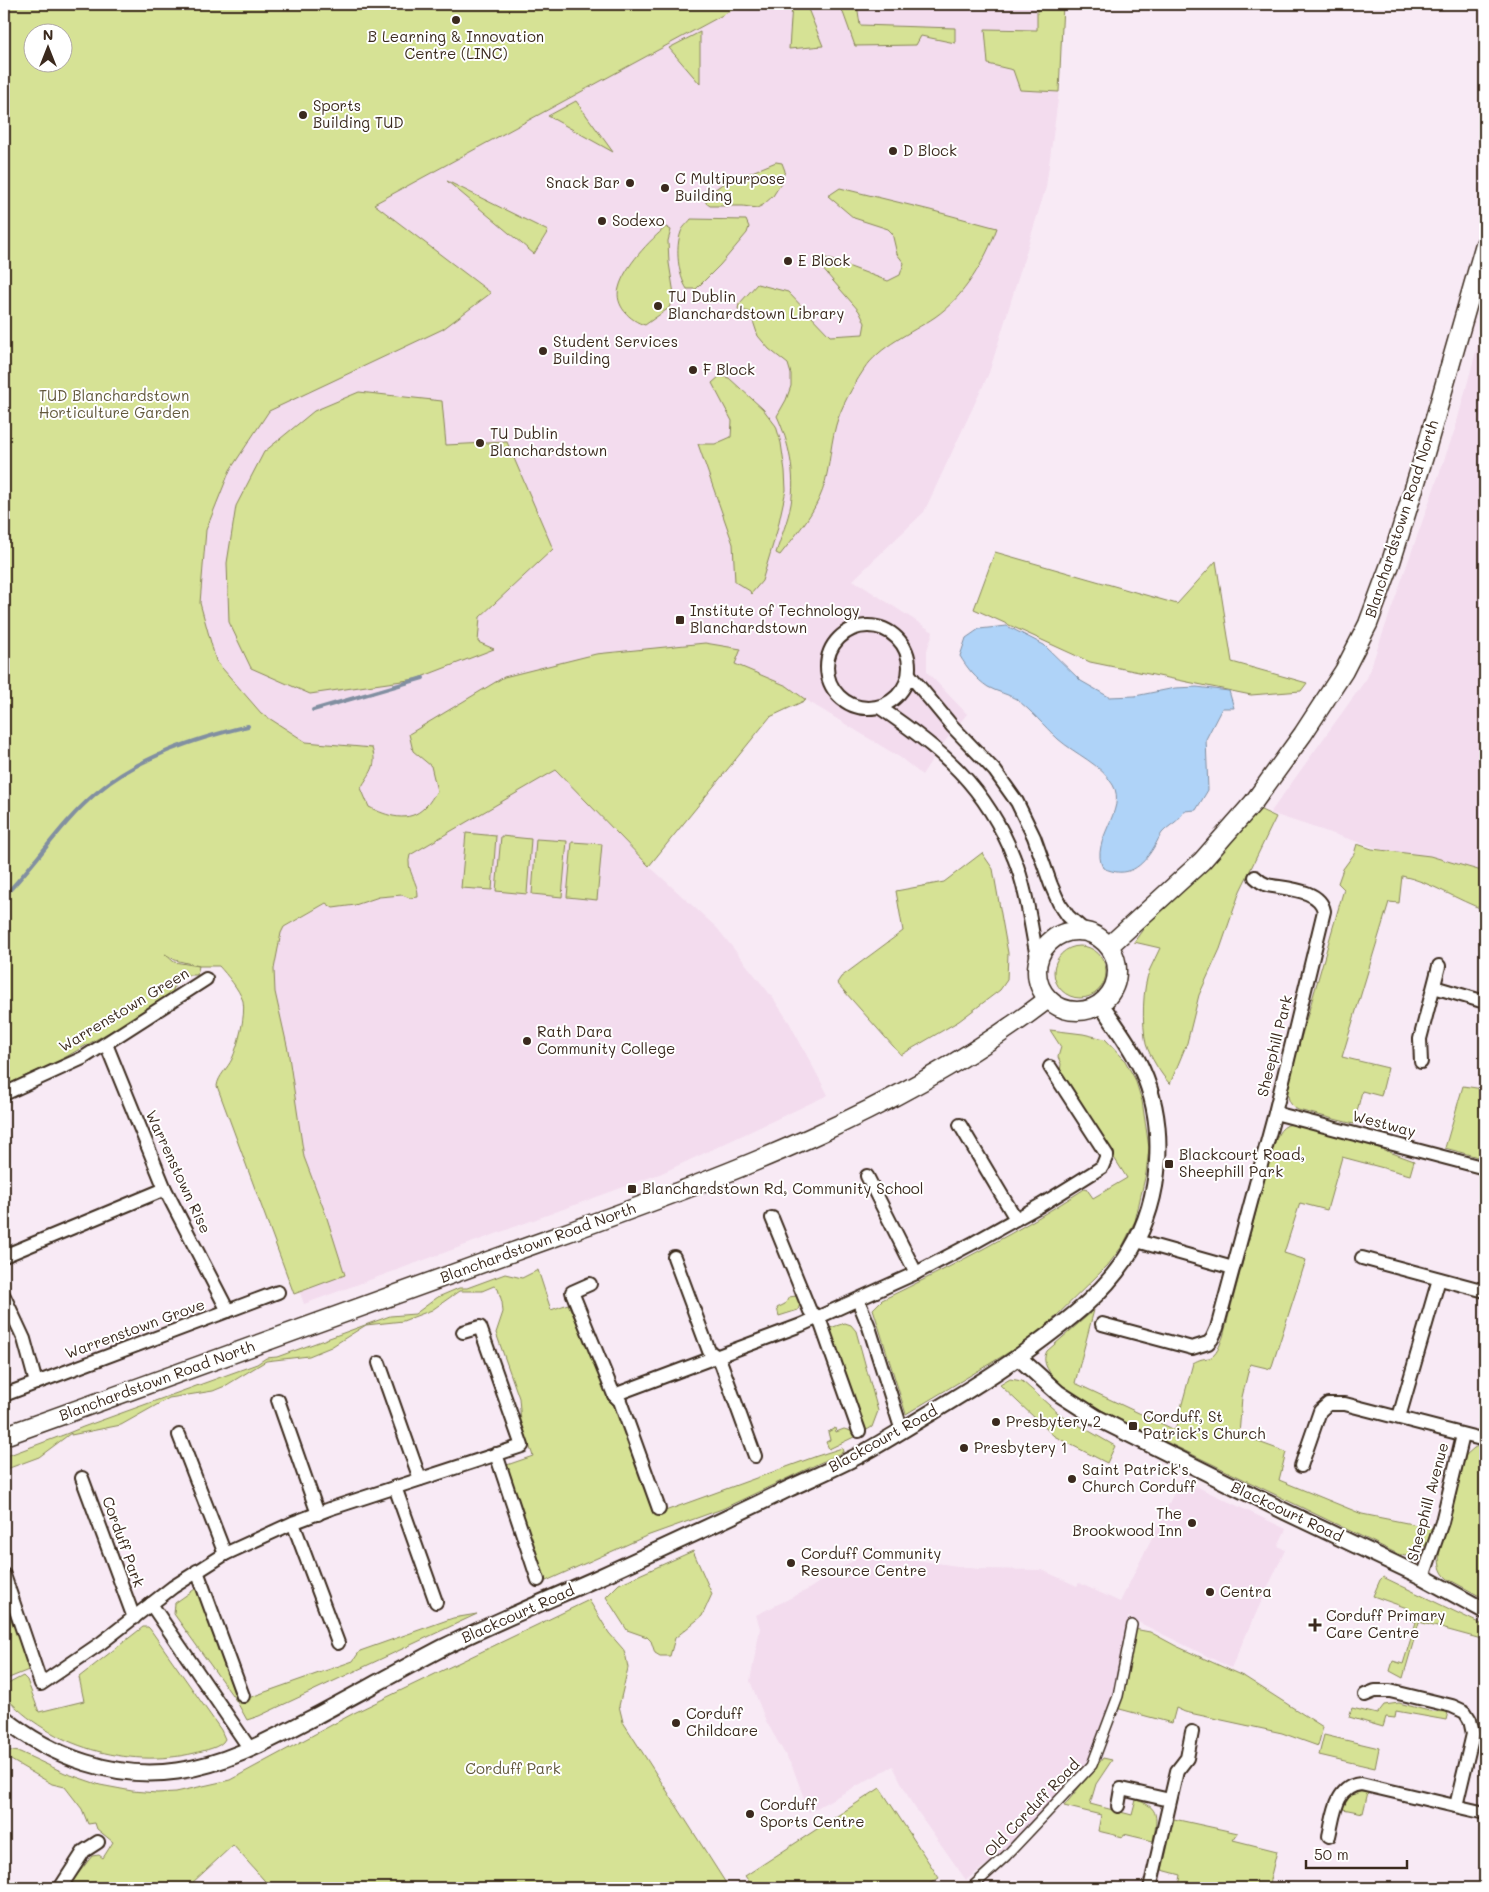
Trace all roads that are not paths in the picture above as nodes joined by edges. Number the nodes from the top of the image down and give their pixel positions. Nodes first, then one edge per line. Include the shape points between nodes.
1 (1485, 244) edge
2 (909, 674) junction
3 (879, 707) junction
4 (1255, 876) dead end
5 (1086, 932) junction
6 (1109, 946) junction
7 (1038, 962) junction
8 (1439, 966) dead end
9 (206, 979) dead end
10 (1434, 987) junction
11 (1048, 999) junction
12 (1485, 1002) edge
13 (1101, 1004) junction
14 (106, 1044) junction
15 (1421, 1062) dead end
16 (1050, 1067) dead end
17 (4, 1094) edge
18 (1275, 1113) junction
19 (960, 1125) dead end
20 (1485, 1168) edge
21 (867, 1176) dead end
22 (165, 1189) junction
23 (772, 1218) dead end
24 (1016, 1219) junction
25 (1137, 1241) junction
26 (4, 1256) edge
27 (674, 1257) dead end
28 (1362, 1258) dead end
29 (1233, 1268) junction
30 (916, 1273) junction
31 (1439, 1278) junction
32 (590, 1284) dead end
33 (1485, 1291) edge
34 (278, 1292) dead end
35 (4, 1296) edge
36 (858, 1300) junction
37 (228, 1311) junction
38 (820, 1318) junction
39 (1102, 1324) dead end
40 (463, 1332) dead end
41 (717, 1357) junction
42 (1018, 1357) junction
43 (379, 1362) dead end
44 (36, 1383) junction
45 (4, 1395) edge
46 (614, 1395) junction
47 (278, 1400) dead end
48 (1399, 1417) junction
49 (859, 1431) dead end
50 (902, 1431) junction
51 (179, 1435) dead end
52 (1463, 1435) junction
53 (4, 1436) edge
54 (1485, 1440) edge
55 (496, 1454) junction
56 (755, 1456) dead end
57 (1301, 1466) dead end
58 (82, 1478) dead end
59 (420, 1479) junction
60 (395, 1487) junction
61 (659, 1510) dead end
62 (318, 1514) junction
63 (293, 1523) junction
64 (225, 1554) junction
65 (196, 1571) junction
66 (4, 1574) edge
67 (1423, 1577) junction
68 (538, 1580) dead end
69 (436, 1602) dead end
70 (151, 1604) junction
71 (1485, 1611) edge
72 (134, 1618) junction
73 (1132, 1624) dead end
74 (338, 1642) dead end
75 (1365, 1695) dead end
76 (243, 1696) dead end
77 (4, 1720) edge
78 (1192, 1732) dead end
79 (250, 1750) junction
80 (1170, 1800) junction
81 (1118, 1806) dead end
82 (1456, 1806) junction
83 (1485, 1813) edge
84 (1329, 1836) dead end
85 (98, 1842) dead end
86 (60, 1888) edge
87 (971, 1888) edge
88 (1150, 1888) edge

1 - 6 main road, Blanchardstown Road North via 1391,562 1368,624 1344,671 1253,803 1202,861
2 - 3 street via 896,698
2 - 3 street via 907,653 891,633 880,628 855,628 835,643 827,668 829,681 836,692 846,702 858,707
2 - 5 street via 995,771 1017,802 1059,903
3 - 7 street via 924,738 957,767 988,806 1015,859
4 - 18 street, Sheephill Park via 1267,885 1310,894 1319,899 1324,911
5 - 6 main road
5 - 7 main road via 1061,934 1043,950
6 - 13 main road via 1116,958 1118,971 1116,985
7 - 11 main road via 1040,988
8 - 10 street
9 - 14 street, Warrenstown Green
10 - 12 street
10 - 15 street via 1420,1038
11 - 13 main road via 1059,1008 1072,1012 1086,1011
11 - 53 main road, Blanchardstown Road North via 968,1055 812,1138 640,1206
13 - 25 street, Blackcourt Road via 1142,1071 1156,1121 1154,1185
14 - 17 street, Warrenstown Green
14 - 22 street, Warrenstown Rise
16 - 24 street via 1107,1155 1102,1167
18 - 20 street, Westway
18 - 29 street, Sheephill Park
19 - 24 street
21 - 30 street
22 - 26 street
22 - 37 street, Warrenstown Rise
23 - 38 street via 810,1311
24 - 30 street
25 - 29 street
25 - 42 street, Blackcourt Road via 1092,1298
27 - 41 street via 709,1351
28 - 31 street
29 - 39 street, Sheephill Park via 1218,1328 1212,1339 1202,1346 1189,1348
30 - 36 street
31 - 33 street
31 - 48 street
32 - 46 street via 572,1292
34 - 37 street, Warrenstown Grove
35 - 44 street via 24,1339
36 - 38 street
36 - 50 street
37 - 44 street, Warrenstown Grove
38 - 41 street
38 - 49 street
40 - 55 street, Corduff Park via 480,1328 522,1446
41 - 46 street
41 - 56 street
42 - 50 street, Blackcourt Road
42 - 67 street, Blackcourt Road via 1058,1393 1097,1418
43 - 59 street
44 - 45 street, Warrenstown Grove
46 - 61 street via 620,1400
47 - 62 street
48 - 52 street, Sheephill Avenue
48 - 57 street, Sheephill Avenue via 1342,1404 1328,1404 1320,1411
50 - 79 street, Blackcourt Road via 738,1514 444,1647
51 - 64 street
52 - 54 street, Sheephill Avenue
52 - 67 street, Sheephill Avenue via 1442,1522
55 - 59 street, Corduff Park
55 - 68 street
58 - 72 street, Corduff Park
59 - 60 street, Corduff Park
60 - 62 street, Corduff Park
60 - 69 street
62 - 63 street, Corduff Park
63 - 64 street, Corduff Park
63 - 74 street
64 - 65 street, Corduff Park
65 - 70 street, Corduff Park
65 - 76 street
66 - 72 street, Corduff Park via 41,1684
67 - 71 street, Blackcourt Road
70 - 72 street, Corduff Park
70 - 79 street, Corduff Park
73 - 87 street, Old Corduff Road via 1118,1696 1092,1765 1006,1856
75 - 82 street via 1390,1692 1452,1706 1464,1712 1470,1720 1473,1734
77 - 79 street, Blackcourt Road via 69,1757 133,1773 179,1771 222,1762
78 - 80 street via 1187,1758 1177,1772
80 - 81 street via 1121,1789
80 - 88 street
82 - 83 street
82 - 84 street via 1355,1785 1338,1799
85 - 86 street via 84,1851

